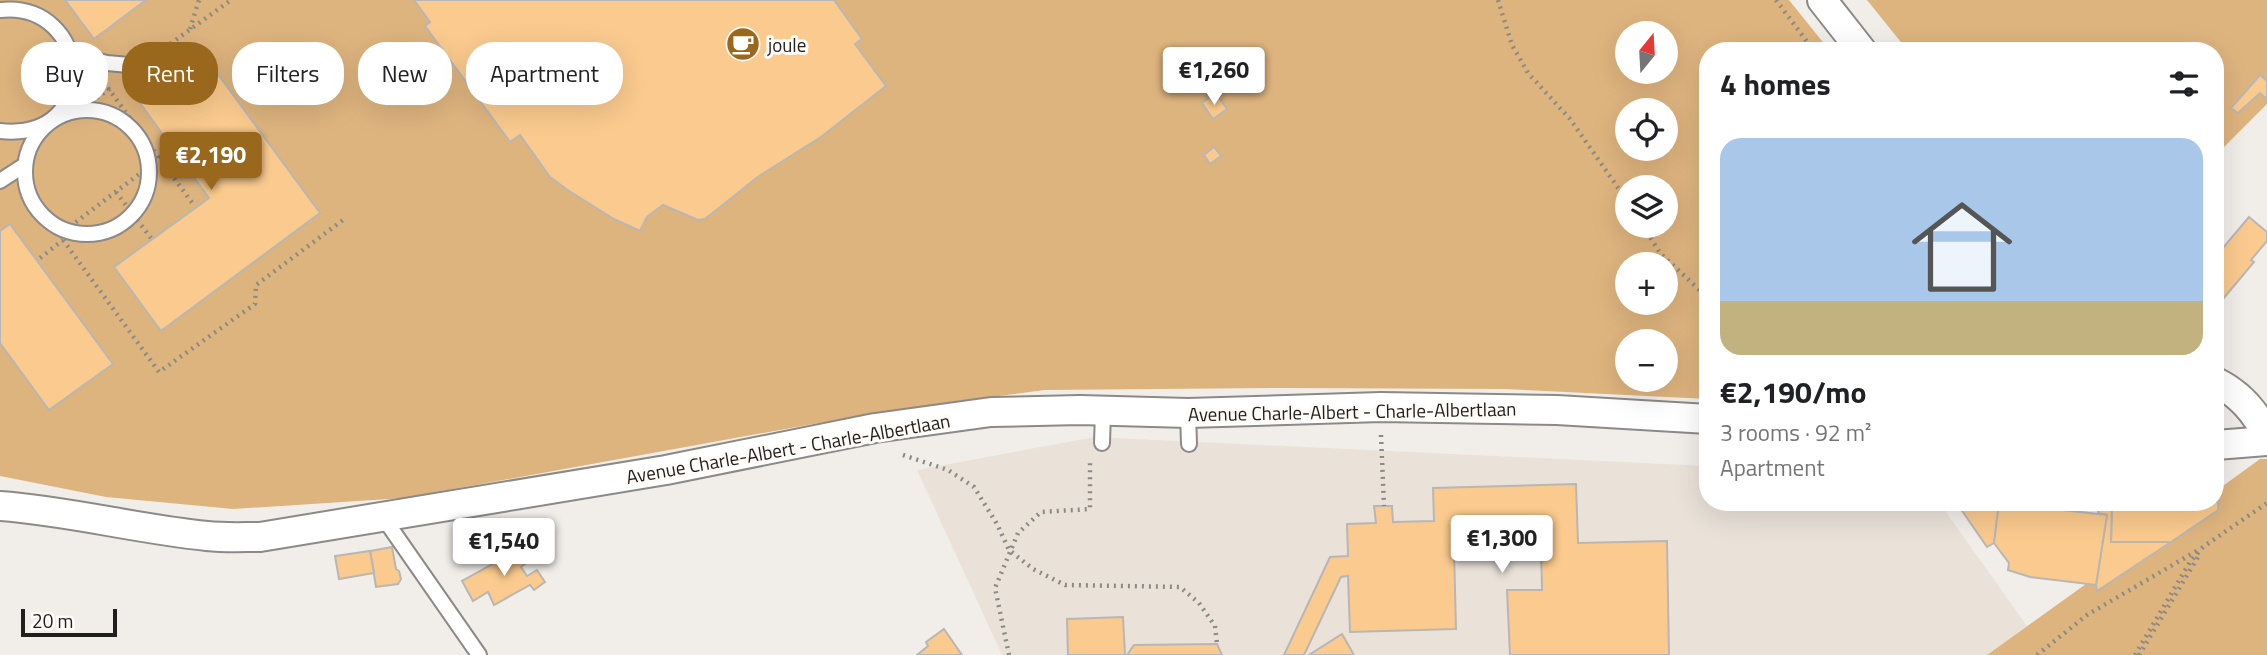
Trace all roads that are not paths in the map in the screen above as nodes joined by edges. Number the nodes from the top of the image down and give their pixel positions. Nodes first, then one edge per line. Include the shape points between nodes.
1 (1822, 0) edge
2 (0, 10) edge
3 (67, 42) edge
4 (1855, 42) edge
5 (63, 105) edge
6 (48, 122) junction
7 (0, 131) edge
8 (18, 169) junction
9 (0, 181) edge
10 (2224, 386) edge
11 (1103, 412) junction
12 (1188, 413) junction
13 (1699, 418) edge
14 (2267, 439) edge
15 (1102, 443) dead end
16 (1189, 444) dead end
17 (2224, 444) edge
18 (0, 506) edge
19 (383, 517) junction
20 (479, 655) edge

1 - 4 street
2 - 3 lane via 26,10 43,17
5 - 6 lane
6 - 7 lane via 32,130
6 - 8 lane
6 - 8 lane via 73,111 90,110 124,121 154,163 142,201 117,226 63,235 37,209
8 - 9 lane
10 - 14 street via 2258,417
11 - 12 street, Avenue Charle-Albert - Charle-Albertlaan
11 - 15 lane
11 - 19 street, Avenue Charle-Albert - Charle-Albertlaan via 991,412 875,428 666,470
12 - 13 street, Avenue Charle-Albert - Charle-Albertlaan via 1408,407
12 - 16 lane
14 - 17 street
18 - 19 street, Avenue Charle-Albert - Charle-Albertlaan via 210,536 261,537
19 - 20 lane

